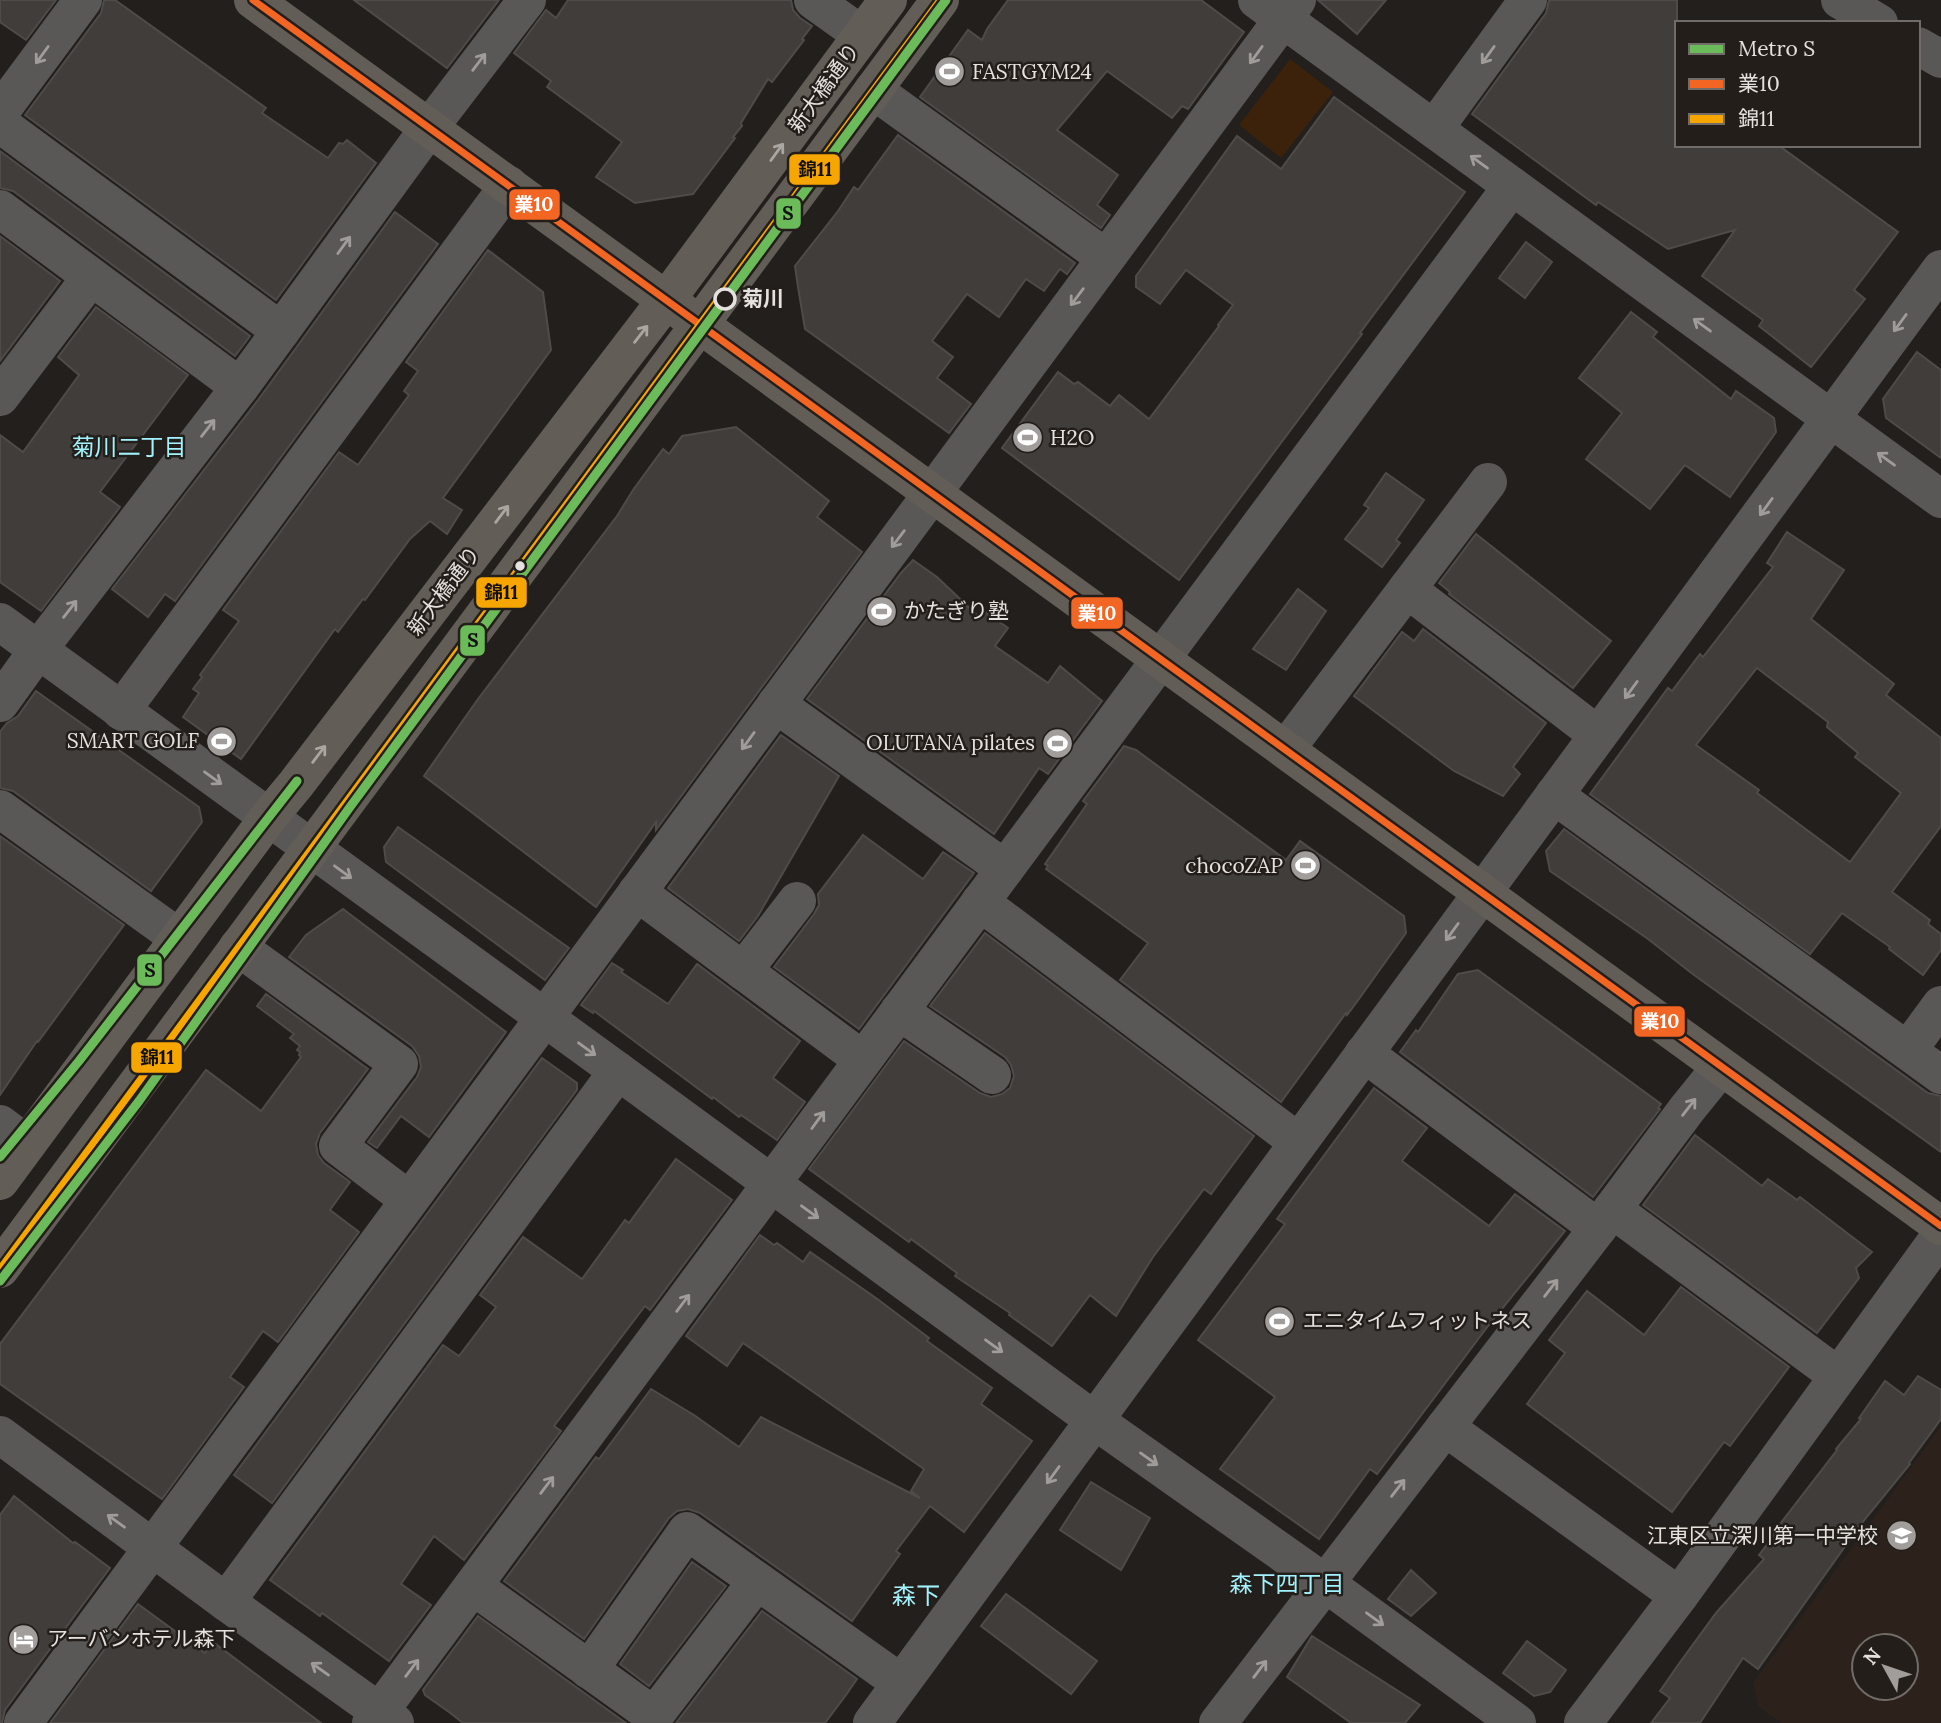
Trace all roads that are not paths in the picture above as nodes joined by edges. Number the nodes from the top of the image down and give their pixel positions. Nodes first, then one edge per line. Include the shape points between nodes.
1 (83, 0) edge
2 (253, 0) edge
3 (527, 0) edge
4 (813, 0) edge
5 (888, 0) edge
6 (940, 0) edge
7 (1528, 0) edge
8 (1840, 0) edge
9 (1279, 6) edge
10 (1876, 21) edge
11 (862, 36) junction
12 (1920, 47) edge
13 (1941, 59) edge
14 (873, 90) junction
15 (0, 112) edge
16 (0, 124) edge
17 (429, 128) junction
18 (1434, 130) junction
19 (509, 185) junction
20 (1512, 186) junction
21 (0, 209) edge
22 (1106, 258) junction
23 (1941, 268) edge
24 (91, 277) junction
25 (667, 299) junction
26 (701, 323) junction
27 (281, 331) junction
28 (240, 387) junction
29 (0, 397) edge
30 (1830, 418) junction
31 (1488, 482) dead end
32 (933, 492) junction
33 (1941, 499) edge
34 (1407, 589) junction
35 (0, 622) edge
36 (38, 650) junction
37 (1161, 658) junction
38 (0, 703) edge
39 (776, 704) junction
40 (121, 711) junction
41 (1598, 735) junction
42 (1286, 748) junction
43 (1553, 795) junction
44 (0, 809) edge
45 (268, 818) junction
46 (311, 849) junction
47 (1005, 869) junction
48 (637, 892) junction
49 (1482, 892) junction
50 (797, 901) dead end
51 (980, 902) junction
52 (179, 938) junction
53 (239, 947) junction
54 (743, 971) junction
55 (1941, 1005) edge
56 (899, 1012) junction
57 (544, 1017) junction
58 (1908, 1050) junction
59 (1364, 1053) junction
60 (863, 1060) junction
61 (1721, 1067) junction
62 (618, 1071) junction
63 (992, 1075) dead end
64 (1941, 1075) edge
65 (14, 1134) edge
66 (1298, 1142) junction
67 (0, 1181) edge
68 (771, 1184) junction
69 (410, 1200) junction
70 (1605, 1218) junction
71 (1941, 1226) edge
72 (1941, 1235) edge
73 (0, 1269) edge
74 (1838, 1376) junction
75 (1094, 1420) junction
76 (1445, 1427) junction
77 (0, 1435) edge
78 (153, 1548) junction
79 (757, 1581) junction
80 (1325, 1583) junction
81 (473, 1586) junction
82 (1679, 1595) junction
83 (226, 1602) junction
84 (589, 1670) junction
85 (901, 1683) junction
86 (382, 1719) edge
87 (23, 1723) edge
88 (872, 1723) edge
89 (1218, 1723) edge
90 (1517, 1723) edge
91 (1583, 1723) edge

1 -> 15 street
2 - 17 main road
17 -> 3 street
4 - 11 street
5 - 11 main road, 新大橋通り
6 - 14 main road, 新大橋通り
7 -> 18 street
8 - 10 street
9 - 18 street
9 -> 22 street
25 -> 11 main road, 新大橋通り
12 - 13 street
14 - 22 street
14 - 26 main road, 新大橋通り
16 - 27 street
17 - 19 main road
27 -> 17 street
20 -> 18 street
19 - 25 main road
19 - 40 street
30 -> 20 street
20 - 37 street
21 - 24 street
22 -> 32 street
23 -> 30 street
24 - 28 street
24 - 29 street
25 - 26 main road
45 -> 25 main road, 新大橋通り
26 - 32 main road
26 - 46 main road, 新大橋通り
27 - 28 street
36 -> 28 street
33 -> 30 street
30 -> 41 street
31 - 34 street
32 - 37 main road
32 -> 39 street
34 - 41 street
34 - 42 street
35 - 36 street
36 - 38 street
36 - 40 street
37 - 42 main road
37 - 47 street
39 - 47 street
39 -> 48 street
40 -> 45 street
41 - 43 street
42 - 49 main road
43 - 49 street
43 - 58 street
44 - 52 street
45 - 46 street
45 - 52 main road, 新大橋通り
46 - 53 main road, 新大橋通り
46 -> 57 street
47 - 51 street
48 - 54 street
48 - 57 street
49 -> 59 street
49 - 61 main road
50 - 54 street
51 - 56 street
51 - 66 street
52 - 65 main road, 新大橋通り
53 - 69 street via 399,1064 338,1146
53 - 73 main road, 新大橋通り
54 - 60 street
55 - 58 street
56 - 60 street
56 - 63 street
57 -> 62 street
57 - 69 street
58 - 64 street
59 - 66 street
59 - 70 street
68 -> 60 street
70 -> 61 street
61 - 71 main road
62 - 68 street
62 - 83 street
65 - 67 main road, 新大橋通り
66 - 75 street
68 -> 75 street
81 -> 68 street
69 - 78 street
70 - 74 street
76 -> 70 street
72 - 74 street
74 - 82 street
75 -> 80 street
75 -> 85 street
80 -> 76 street
76 - 82 street
78 -> 77 street
78 - 83 street
78 - 87 street
79 - 84 street via 654,1716
79 - 84 street via 687,1531
79 - 85 street
89 -> 80 street
80 -> 90 street
81 - 84 street
86 -> 81 street
82 - 91 street
86 -> 83 street
85 - 88 street

